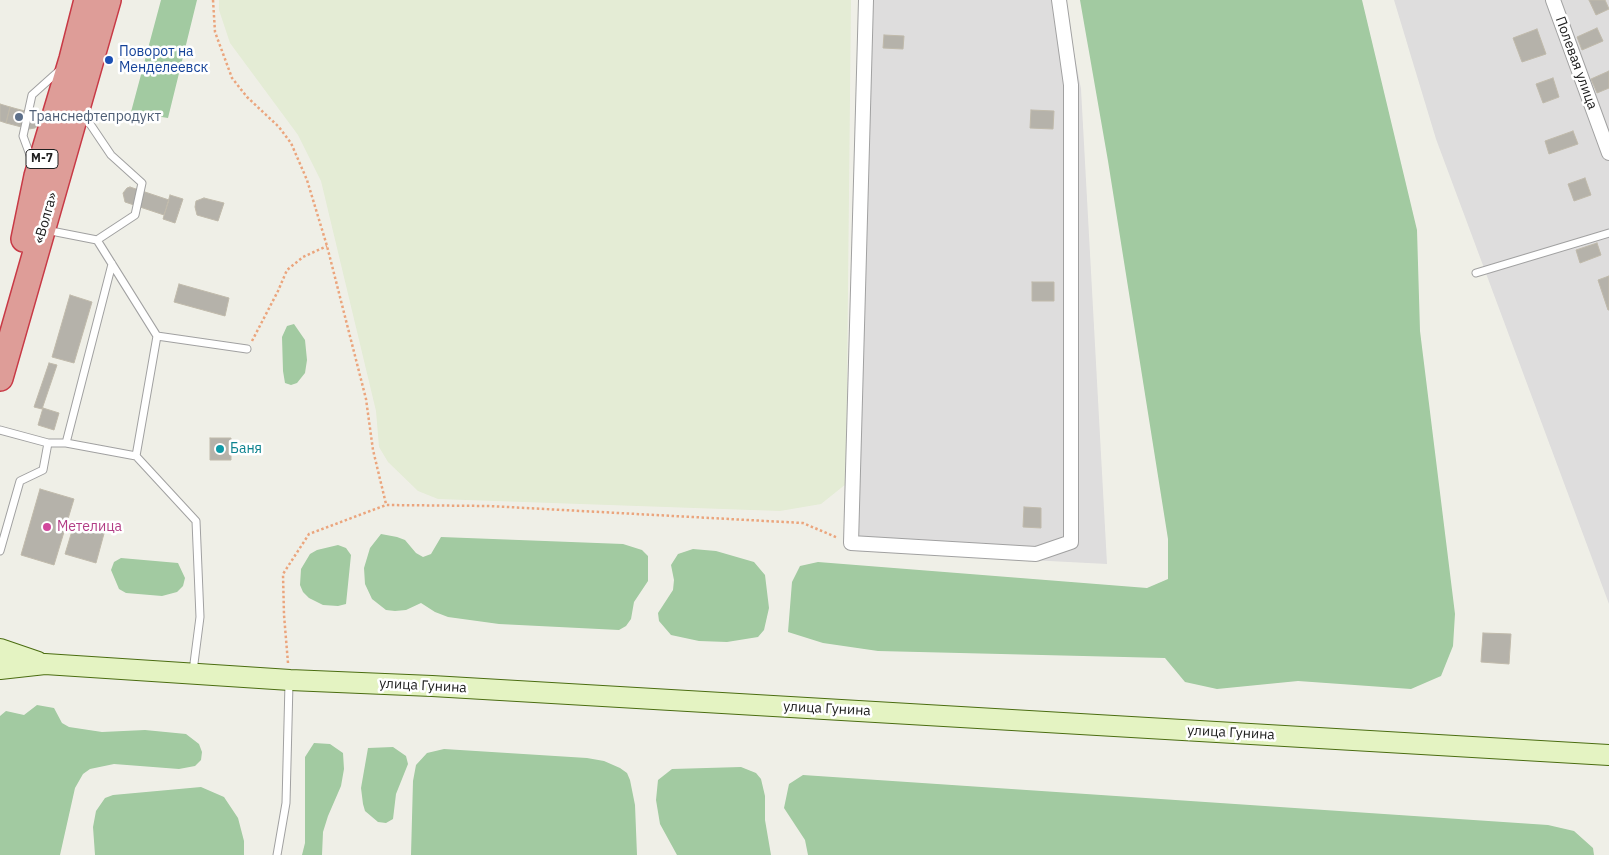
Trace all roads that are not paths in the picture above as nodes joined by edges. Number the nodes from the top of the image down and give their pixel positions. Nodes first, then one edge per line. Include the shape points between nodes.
1 (87, 0) edge
2 (108, 0) edge
3 (866, 0) edge
4 (1059, 0) edge
5 (1553, 0) edge
6 (79, 104) junction
7 (1609, 153) edge
8 (44, 229) junction
9 (1609, 233) edge
10 (97, 240) junction
11 (112, 264) junction
12 (1476, 273) dead end
13 (0, 318) edge
14 (157, 336) junction
15 (247, 349) road end
16 (0, 378) edge
17 (0, 430) edge
18 (48, 442) junction
19 (66, 443) junction
20 (136, 456) junction
21 (0, 551) edge
22 (0, 648) edge
23 (45, 664) junction
24 (0, 669) edge
25 (193, 673) junction
26 (290, 680) junction
27 (1609, 755) edge
28 (278, 855) edge

1 - 13 highway, «Волга» / М-7 via 38,176 28,227
2 - 6 highway, «Волга» / М-7
3 - 4 street via 851,543 1036,554 1071,542 1071,85
5 - 7 street, Полевая улица
6 - 8 highway, «Волга» / М-7
6 - 10 lane via 111,155 142,183 135,215
8 - 10 lane
8 - 16 highway, «Волга» / М-7
9 - 12 lane
10 - 11 lane
11 - 14 lane
11 - 19 lane
14 - 15 lane
14 - 20 lane
17 - 18 lane
18 - 19 lane
18 - 21 lane via 43,470 20,481
19 - 20 lane
20 - 25 lane via 196,521 200,617
22 - 23 main road
23 - 24 main road
23 - 25 main road, улица Гунина
25 - 26 main road, улица Гунина
26 - 27 main road, улица Гунина
26 - 28 lane via 286,803

